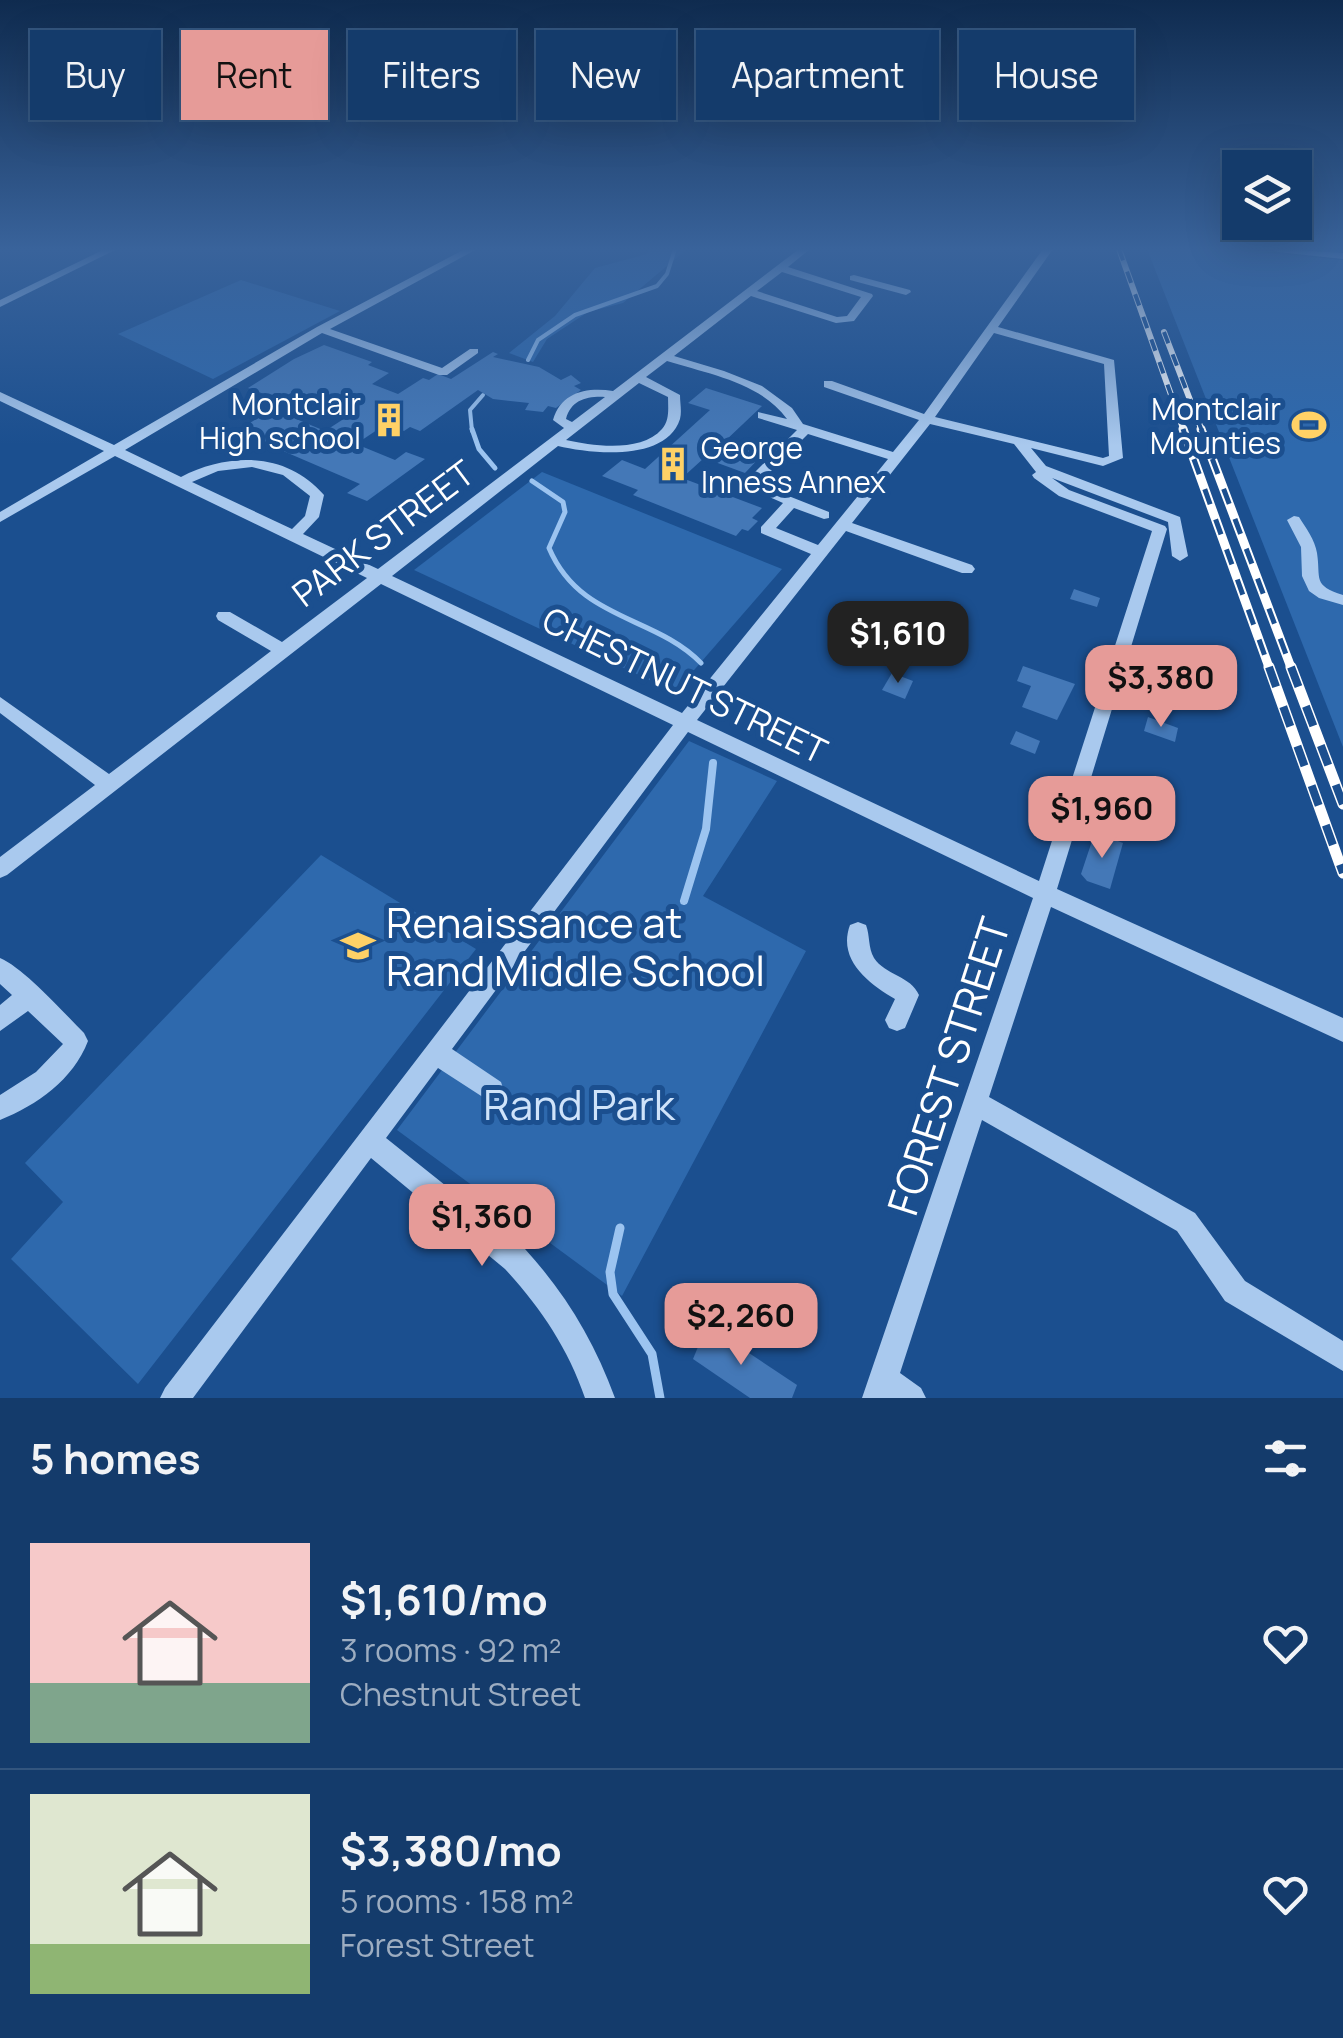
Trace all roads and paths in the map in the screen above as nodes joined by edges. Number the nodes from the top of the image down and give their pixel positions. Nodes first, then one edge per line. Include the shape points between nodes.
1 (349, 314) edge
2 (721, 314) edge
3 (818, 314) edge
4 (854, 314) edge
5 (1001, 314) edge
6 (991, 328) junction
7 (321, 329) junction
8 (474, 351) dead end
9 (664, 358) junction
10 (638, 378) junction
11 (828, 384) dead end
12 (0, 396) edge
13 (616, 396) junction
14 (762, 414) dead end
15 (927, 419) junction
16 (802, 427) junction
17 (573, 428) junction
18 (1019, 441) junction
19 (556, 442) junction
20 (115, 450) junction
21 (895, 458) junction
22 (1038, 475) dead end
23 (181, 482) junction
24 (791, 503) junction
25 (0, 518) edge
26 (833, 520) junction
27 (1294, 520) dead end
28 (294, 535) junction
29 (820, 552) junction
30 (1180, 556) dead end
31 (967, 569) dead end
32 (380, 576) junction
33 (1343, 600) edge
34 (224, 616) dead end
35 (282, 650) junction
36 (0, 704) edge
37 (686, 721) junction
38 (108, 784) junction
39 (0, 869) edge
40 (1045, 894) junction
41 (858, 932) dead end
42 (0, 969) edge
43 (29, 996) junction
44 (0, 1020) edge
45 (897, 1020) dead end
46 (1343, 1030) edge
47 (436, 1052) junction
48 (492, 1091) dead end
49 (974, 1102) junction
50 (0, 1108) edge
51 (370, 1141) junction
52 (1343, 1357) edge
53 (880, 1388) edge
54 (175, 1398) edge
55 (600, 1398) edge
56 (911, 1398) edge

1 - 7 street
2 - 9 street, PARK STREET
3 - 4 street via 836,320
5 - 6 street
6 - 15 street
6 - 18 street via 1112,365 1116,458 1103,462
7 - 8 street via 443,372
7 - 20 street
9 - 10 street, PARK STREET
9 - 16 street via 771,396
10 - 13 street, PARK STREET
10 - 19 street via 674,394 672,422 659,436 608,451
11 - 15 street
12 - 20 street, CHESTNUT STREET
13 - 17 street, PARK STREET
13 - 17 street via 590,392 566,406 559,420
14 - 16 street
15 - 18 street
15 - 21 street
16 - 21 street
16 - 24 street via 750,483
17 - 19 street, PARK STREET
18 - 30 street via 1041,468 1176,520
19 - 32 street, PARK STREET
20 - 23 street, CHESTNUT STREET
20 - 25 street
21 - 26 street
22 - 40 street, FOREST STREET via 1064,493 1160,528
23 - 28 street, CHESTNUT STREET
23 - 28 street via 221,464 263,465 296,475 318,495 312,517
24 - 26 street
24 - 29 street via 766,530
26 - 29 street
26 - 31 street
27 - 33 street via 1310,556 1310,584
28 - 32 street, CHESTNUT STREET
29 - 37 street
32 - 35 street, PARK STREET
32 - 37 street, CHESTNUT STREET
34 - 35 street
35 - 38 street, PARK STREET
36 - 38 street
37 - 40 street, CHESTNUT STREET
37 - 47 street
38 - 39 street, PARK STREET
40 - 46 street, CHESTNUT STREET
40 - 49 street, FOREST STREET
41 - 45 street via 866,969 908,995
42 - 43 street
43 - 44 street
43 - 50 street via 76,1041 74,1051 32,1092
47 - 48 street
47 - 51 street
49 - 52 street via 1186,1222 1235,1292
49 - 53 street, FOREST STREET
51 - 54 street
51 - 55 street via 536,1281 579,1343
53 - 56 street

